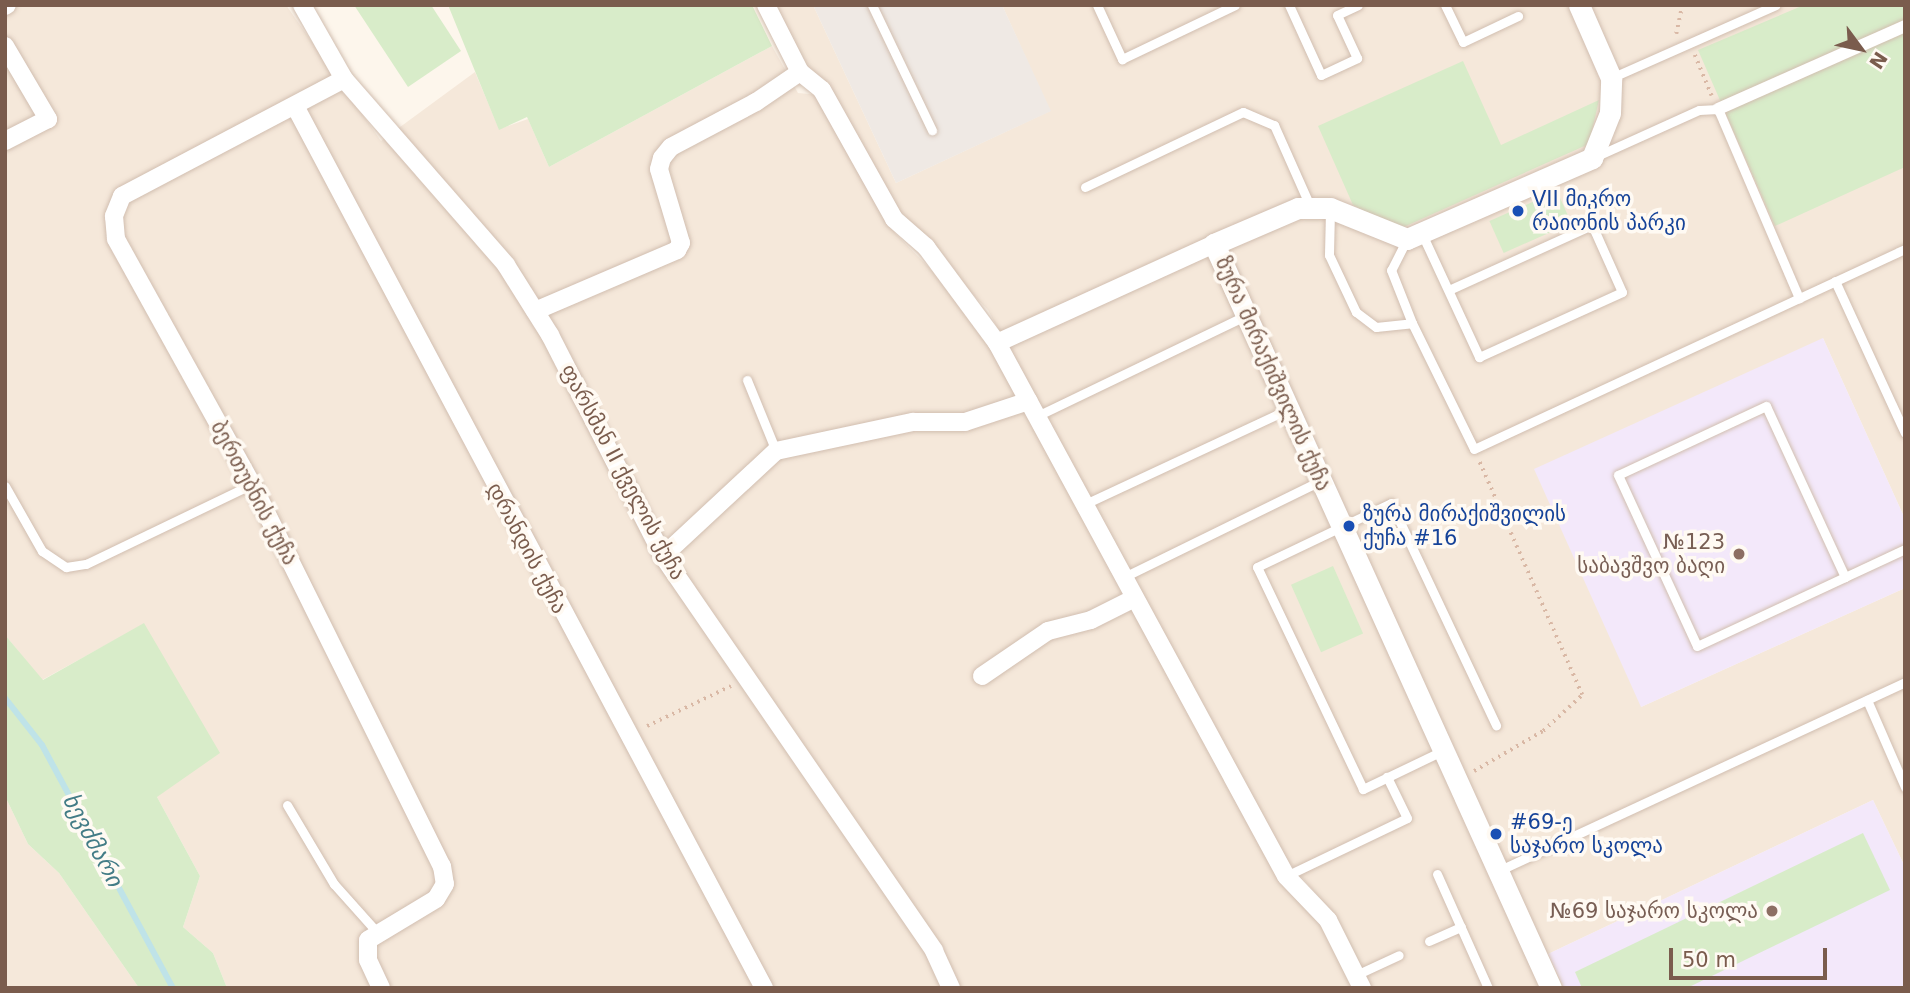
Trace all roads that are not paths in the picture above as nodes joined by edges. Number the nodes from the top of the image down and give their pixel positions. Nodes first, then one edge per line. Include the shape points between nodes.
1 (302, 5) edge
2 (766, 5) edge
3 (873, 5) edge
4 (1097, 5) edge
5 (1235, 5) edge
6 (1289, 5) edge
7 (1358, 5) edge
8 (1445, 5) edge
9 (1578, 5) edge
10 (1776, 5) edge
11 (1518, 16) dead end
12 (1905, 26) edge
13 (5, 46) edge
14 (800, 72) junction
15 (1611, 78) junction
16 (344, 79) junction
17 (295, 106) junction
18 (1718, 110) junction
19 (932, 130) dead end
20 (5, 141) edge
21 (1592, 159) junction
22 (1085, 187) dead end
23 (1320, 208) junction
24 (1414, 237) junction
25 (1214, 244) junction
26 (1905, 249) edge
27 (1835, 281) junction
28 (1449, 290) junction
29 (1799, 298) junction
30 (535, 311) junction
31 (1246, 315) junction
32 (1412, 323) junction
33 (997, 343) junction
34 (747, 380) dead end
35 (1033, 408) junction
36 (1289, 410) junction
37 (1905, 433) edge
38 (776, 450) junction
39 (1321, 480) junction
40 (252, 484) junction
41 (5, 485) edge
42 (1085, 504) junction
43 (1342, 526) junction
44 (1905, 549) edge
45 (663, 556) junction
46 (1124, 577) junction
47 (1845, 577) junction
48 (1135, 598) junction
49 (982, 677) dead end
50 (1905, 682) edge
51 (1867, 700) junction
52 (1496, 725) dead end
53 (1443, 750) junction
54 (1387, 777) junction
55 (1905, 787) edge
56 (286, 805) dead end
57 (1498, 871) junction
58 (1437, 874) dead end
59 (1286, 876) junction
60 (1461, 927) junction
61 (376, 931) junction
62 (1429, 941) dead end
63 (1399, 955) dead end
64 (1359, 981) edge
65 (381, 988) edge
66 (764, 988) edge
67 (951, 988) edge
68 (1488, 988) edge
69 (1551, 988) edge

1 - 16 street, ფარსმან II ქველის ქუჩა
2 - 14 street
3 - 19 lane
4 - 5 lane via 1122,59
6 - 7 lane via 1321,75 1357,58 1337,15
8 - 11 lane via 1463,42
9 - 15 street
10 - 15 lane
12 - 18 street
13 - 20 street via 48,119
14 - 30 street via 671,147 662,158 659,169 681,243 677,250
14 - 33 street via 822,90 894,219 926,247
15 - 21 street via 1610,113
16 - 17 street, ბერთუბნის ქუჩა
16 - 30 street, ფარსმან II ქველის ქუჩა via 506,265
17 - 40 street, ბერთუბნის ქუჩა via 122,196 114,216 116,239
17 - 66 street, დრანდის ქუჩა
18 - 21 lane via 1699,110
18 - 29 lane
21 - 24 street
22 - 23 lane via 1243,112 1274,125
23 - 24 street
23 - 25 street, ზურა მირაქიშვილის ქუჩა via 1290,208
23 - 32 lane via 1329,255 1356,312 1376,327
24 - 28 lane
24 - 32 lane via 1391,270
25 - 31 street, ზურა მირაქიშვილის ქუჩა
25 - 33 street
26 - 27 lane
27 - 29 lane
27 - 37 lane
28 - 28 lane via 1479,357 1622,292 1592,225
29 - 32 lane via 1474,449
30 - 45 street, ფარსმან II ქველის ქუჩა
31 - 35 lane
31 - 36 street, ზურა მირაქიშვილის ქუჩა
33 - 35 street
34 - 38 lane
35 - 38 street via 965,422 913,422
35 - 42 street
36 - 39 street, ზურა მირაქიშვილის ქუჩა
36 - 42 lane
38 - 45 street
39 - 43 street, ზურა მირაქიშვილის ქუჩა
39 - 46 lane
40 - 41 lane via 86,564 66,567 42,551
40 - 61 street, ბერთუბნის ქუჩა via 442,866 445,884 436,899
42 - 46 street
43 - 52 lane via 1391,503
43 - 53 street, ზურა მირაქიშვილის ქუჩა
43 - 54 lane via 1258,567 1363,789
44 - 47 lane
45 - 67 street, ფარსმან II ქველის ქუჩა via 934,951
46 - 48 street
47 - 47 lane via 1697,646 1618,475 1766,406
48 - 49 street via 1091,620 1048,631
48 - 59 street
50 - 51 lane
51 - 55 lane
51 - 57 lane
53 - 54 lane
53 - 57 street, ზურა მირაქიშვილის ქუჩა
54 - 59 lane via 1407,818
56 - 61 lane via 334,884
57 - 69 street, ზურა მირაქიშვილის ქუჩა
58 - 60 lane
59 - 64 street via 1328,920
60 - 62 lane
60 - 68 lane
61 - 65 street via 368,940 368,960
63 - 64 lane

